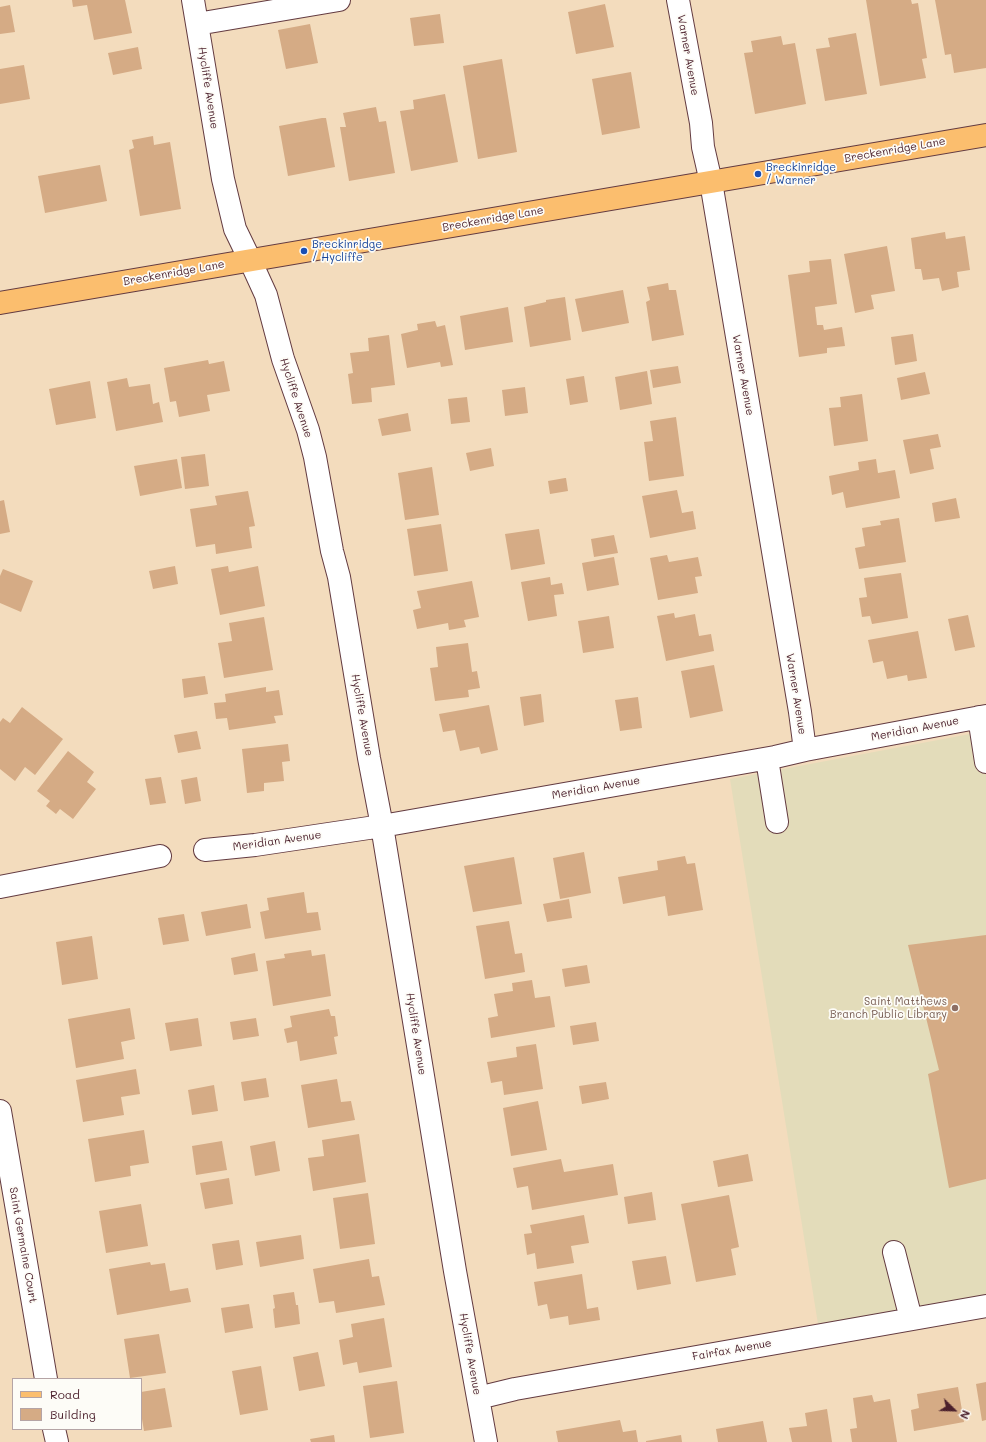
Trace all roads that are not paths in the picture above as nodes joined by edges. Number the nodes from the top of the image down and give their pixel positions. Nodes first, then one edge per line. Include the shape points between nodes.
1 (193, 0) edge
2 (339, 0) edge
3 (678, 0) edge
4 (197, 24) junction
5 (986, 135) edge
6 (711, 182) junction
7 (250, 260) junction
8 (0, 302) edge
9 (983, 717) edge
10 (805, 750) junction
11 (767, 758) junction
12 (986, 762) edge
13 (777, 822) dead end
14 (382, 826) junction
15 (205, 850) dead end
16 (160, 856) dead end
17 (0, 887) edge
18 (0, 1111) edge
19 (894, 1252) dead end
20 (986, 1306) edge
21 (911, 1319) junction
22 (46, 1378) edge
23 (478, 1398) junction
24 (54, 1430) edge
25 (56, 1442) edge
26 (486, 1442) edge

1 - 4 street, Hycliffe Avenue
2 - 4 street
3 - 6 street, Warner Avenue
4 - 7 street, Hycliffe Avenue via 223,180 235,228
5 - 6 main road, Breckenridge Lane
6 - 7 main road, Breckenridge Lane
6 - 10 street, Warner Avenue
7 - 8 main road, Breckenridge Lane
7 - 14 street, Hycliffe Avenue via 266,296 283,359 315,457 339,577
9 - 10 street, Meridian Avenue
9 - 12 street
10 - 11 street, Meridian Avenue
11 - 13 street
11 - 14 street, Meridian Avenue
14 - 15 street, Meridian Avenue
14 - 23 street, Hycliffe Avenue
16 - 17 street
18 - 22 street, Saint Germaine Court
19 - 21 street
20 - 21 street, Fairfax Avenue
21 - 23 street, Fairfax Avenue via 515,1389
23 - 26 street, Hycliffe Avenue
24 - 25 street

